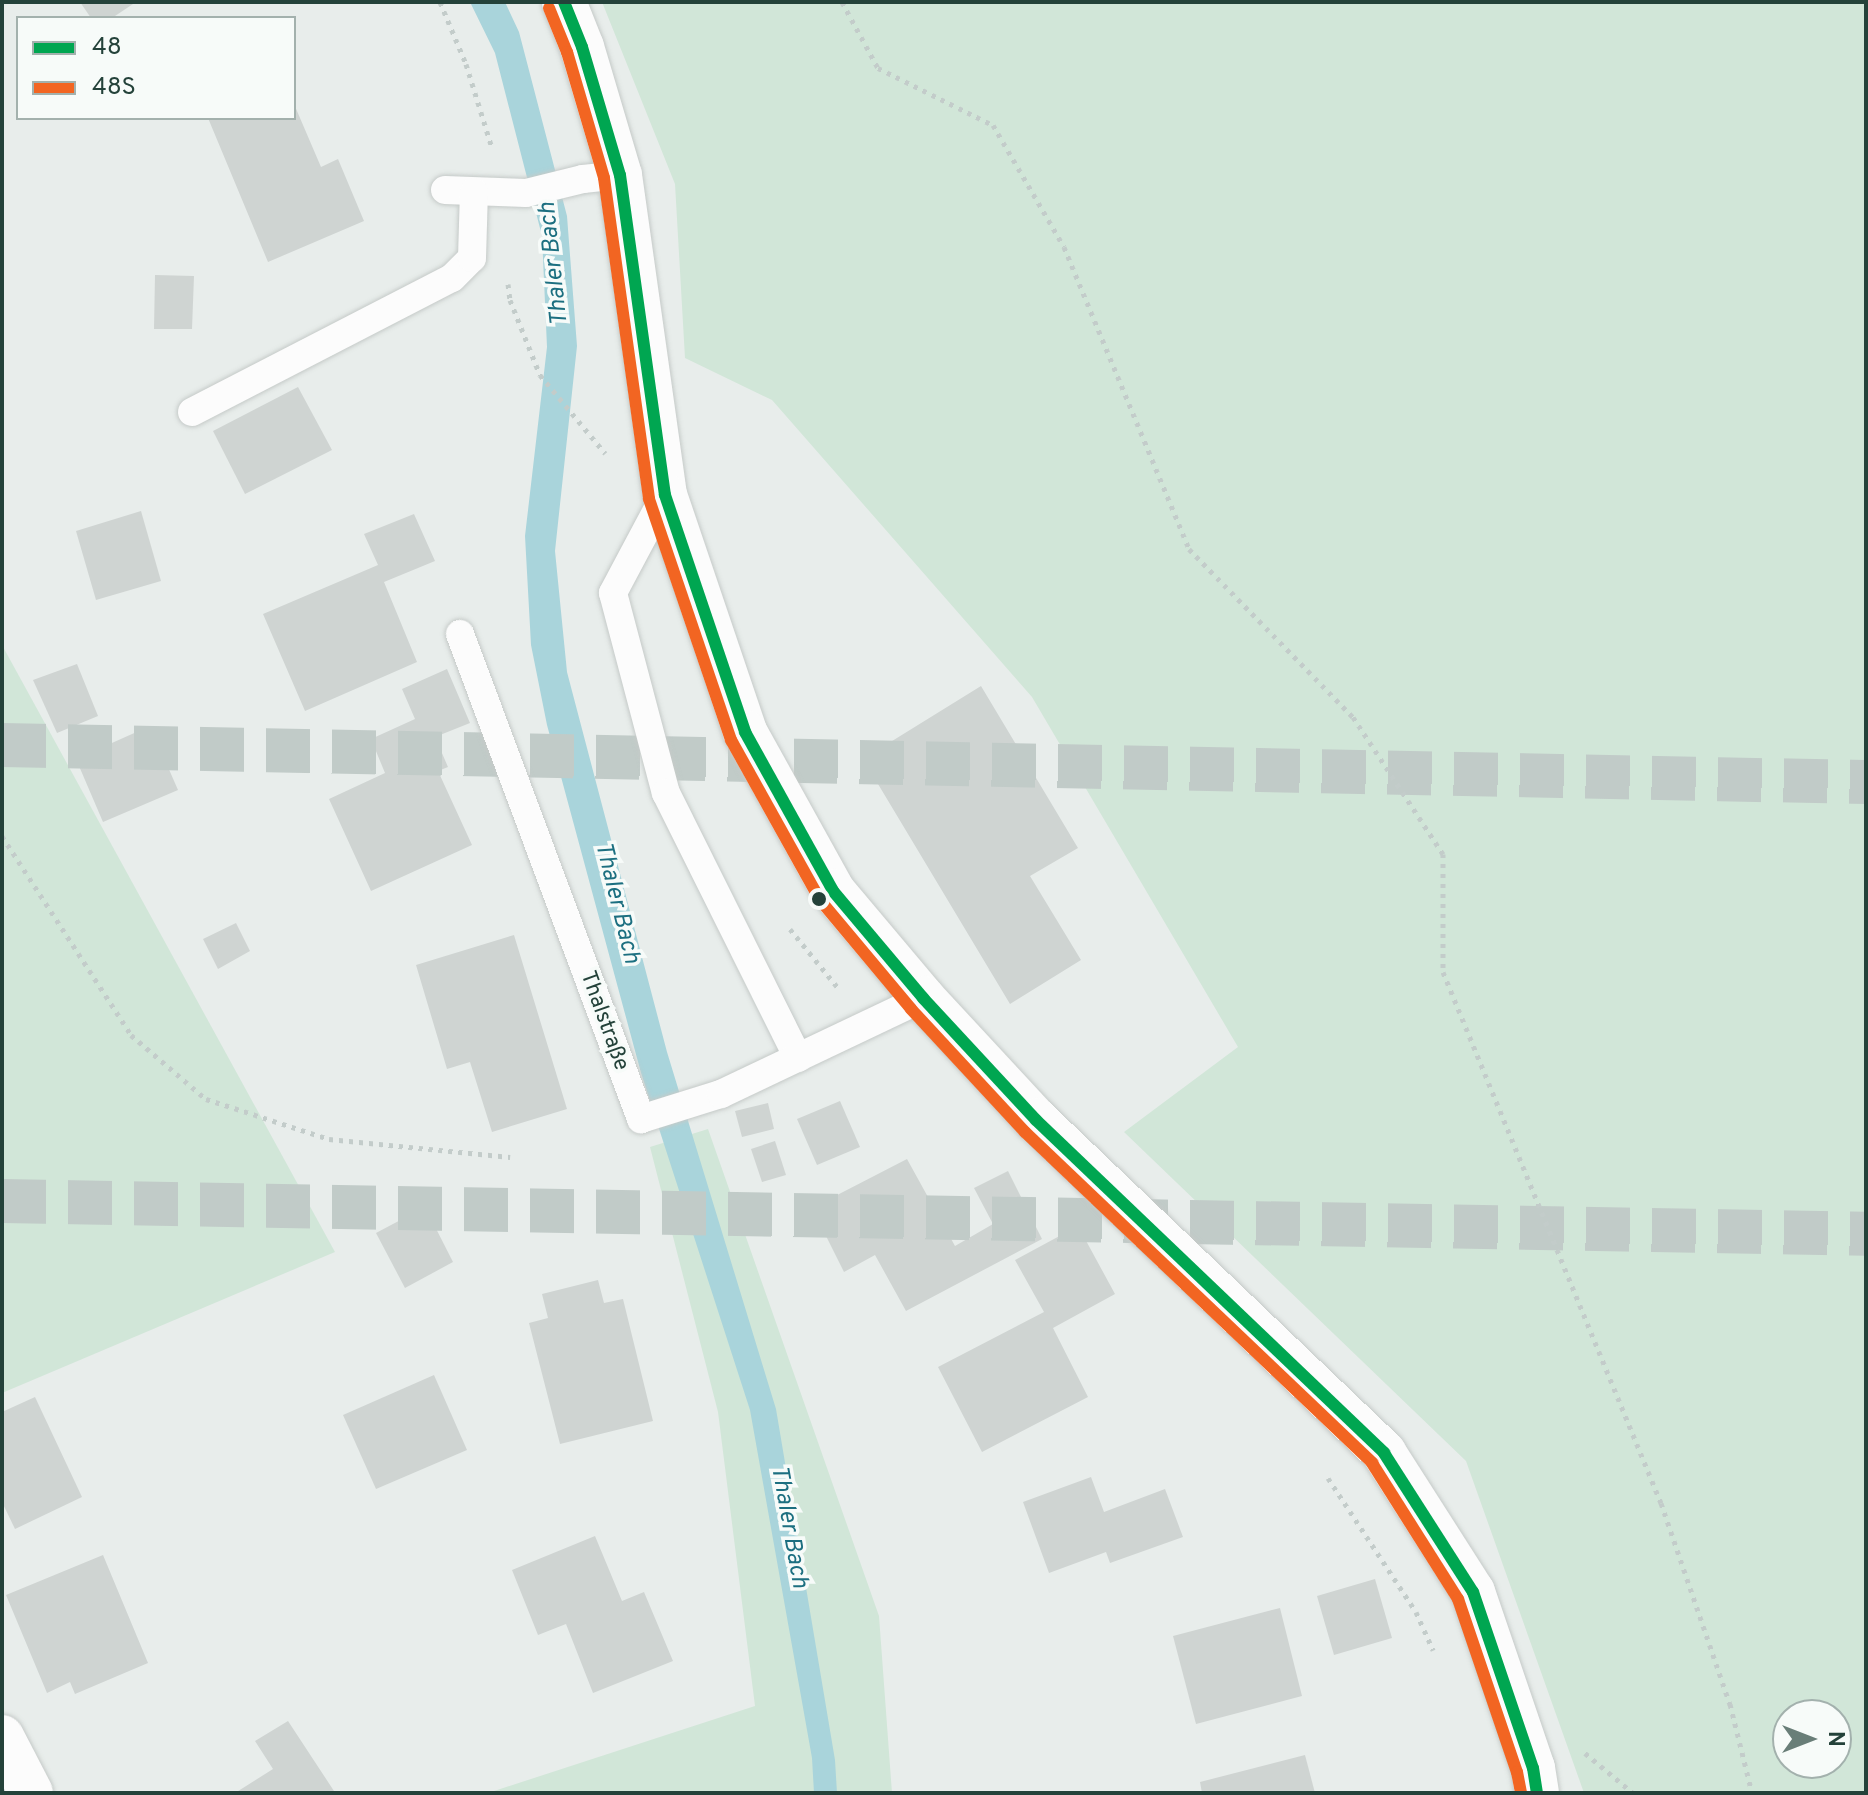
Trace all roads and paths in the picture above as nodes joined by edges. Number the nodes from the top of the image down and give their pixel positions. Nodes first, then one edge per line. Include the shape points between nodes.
1 (564, 2) edge
2 (842, 2) edge
3 (602, 177) junction
4 (445, 190) dead end
5 (474, 192) junction
6 (540, 375) dead end
7 (192, 412) dead end
8 (603, 452) dead end
9 (665, 495) junction
10 (460, 634) dead end
11 (2, 836) edge
12 (923, 998) junction
13 (798, 1058) junction
14 (510, 1157) dead end
15 (2, 1737) edge
16 (31, 1793) edge
17 (1537, 1793) edge
18 (1752, 1793) edge

1 - 3 main road via 582,47
2 - 18 path via 878,68 993,125 1064,247 1189,549 1353,717 1443,854 1443,972 1661,1503 1730,1704
3 - 5 lane via 526,193
3 - 9 main road
4 - 5 lane
5 - 7 lane via 472,258 452,278
6 - 8 path
9 - 12 main road via 745,732 833,891
9 - 13 lane via 613,593 666,793
10 - 13 lane, Thalstraße via 641,1119 721,1094
11 - 14 path via 131,1035 206,1099 329,1139
12 - 13 lane, Thalstraße
12 - 17 main road via 1036,1120 1384,1453 1473,1592
15 - 16 main road

